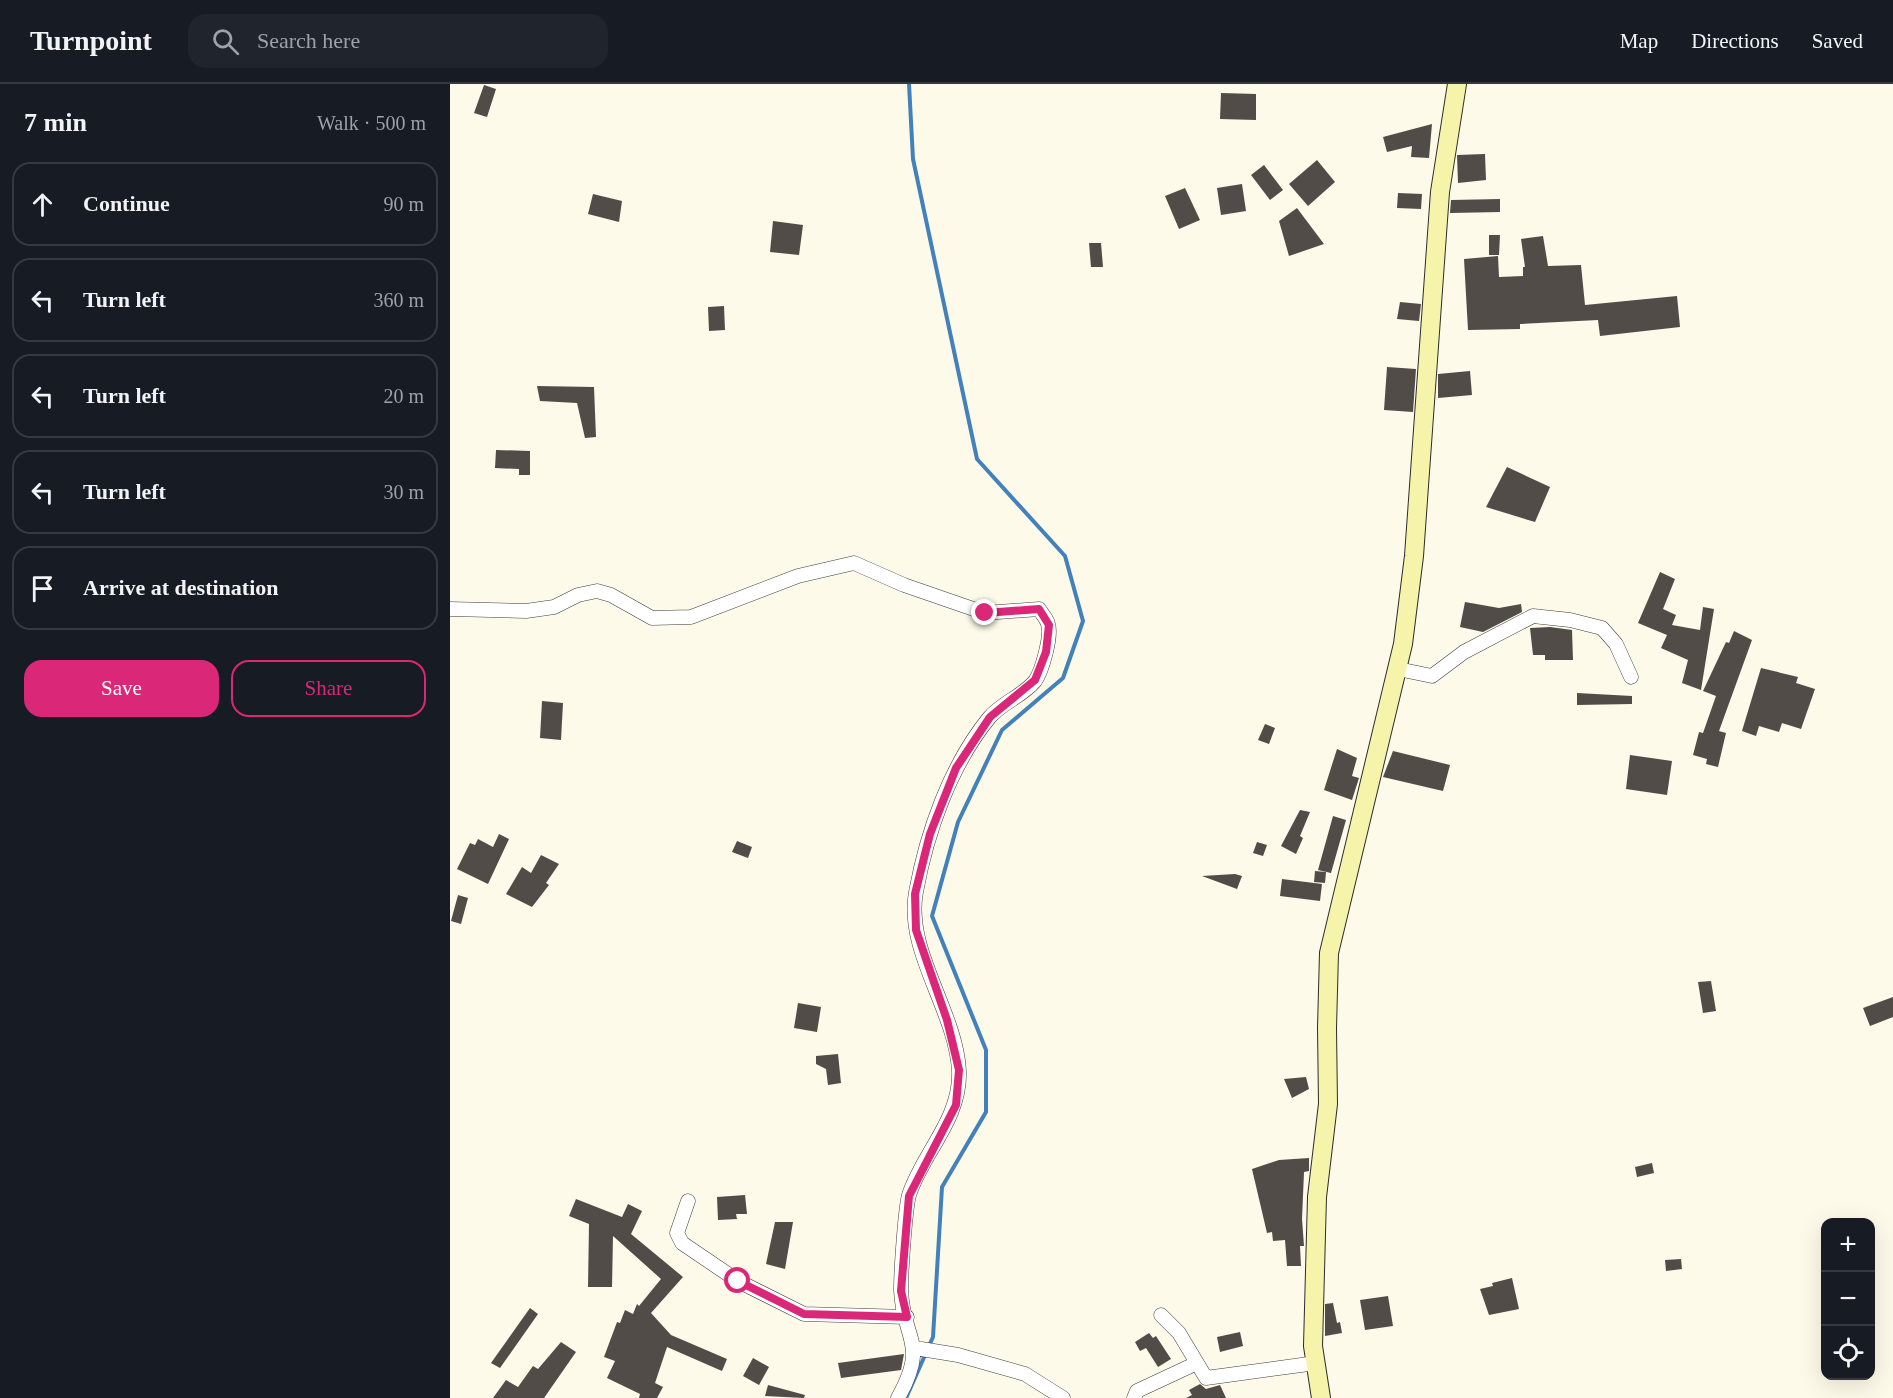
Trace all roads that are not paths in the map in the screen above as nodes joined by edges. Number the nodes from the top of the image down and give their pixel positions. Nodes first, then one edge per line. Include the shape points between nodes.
1 (1457, 84) edge
2 (450, 609) edge
3 (1398, 669) junction
4 (1631, 677) dead end
5 (688, 1202) dead end
6 (1161, 1315) dead end
7 (907, 1317) junction
8 (920, 1348) junction
9 (1197, 1363) junction
10 (1316, 1363) junction
11 (898, 1398) edge
12 (1063, 1398) edge
13 (1134, 1398) edge
14 (1322, 1398) edge

1 - 3 street via 1440,192 1414,556
2 - 7 street via 554,607 597,591 652,618 691,617 798,576 854,563 985,613 1039,609 1049,625 1046,652 1035,680 990,717 956,768 930,834 915,894 916,930 947,1020 959,1070 956,1105 909,1196 901,1291
3 - 4 street via 1432,676 1464,652 1533,616 1602,628 1616,644
3 - 10 street via 1329,953 1328,1104 1317,1197 1313,1346
5 - 7 street via 677,1233 682,1243 738,1281 804,1314
6 - 9 street via 1179,1333
7 - 8 street
8 - 11 street
8 - 12 street via 1025,1374
9 - 10 street via 1206,1378
9 - 13 street via 1137,1391
10 - 14 street

